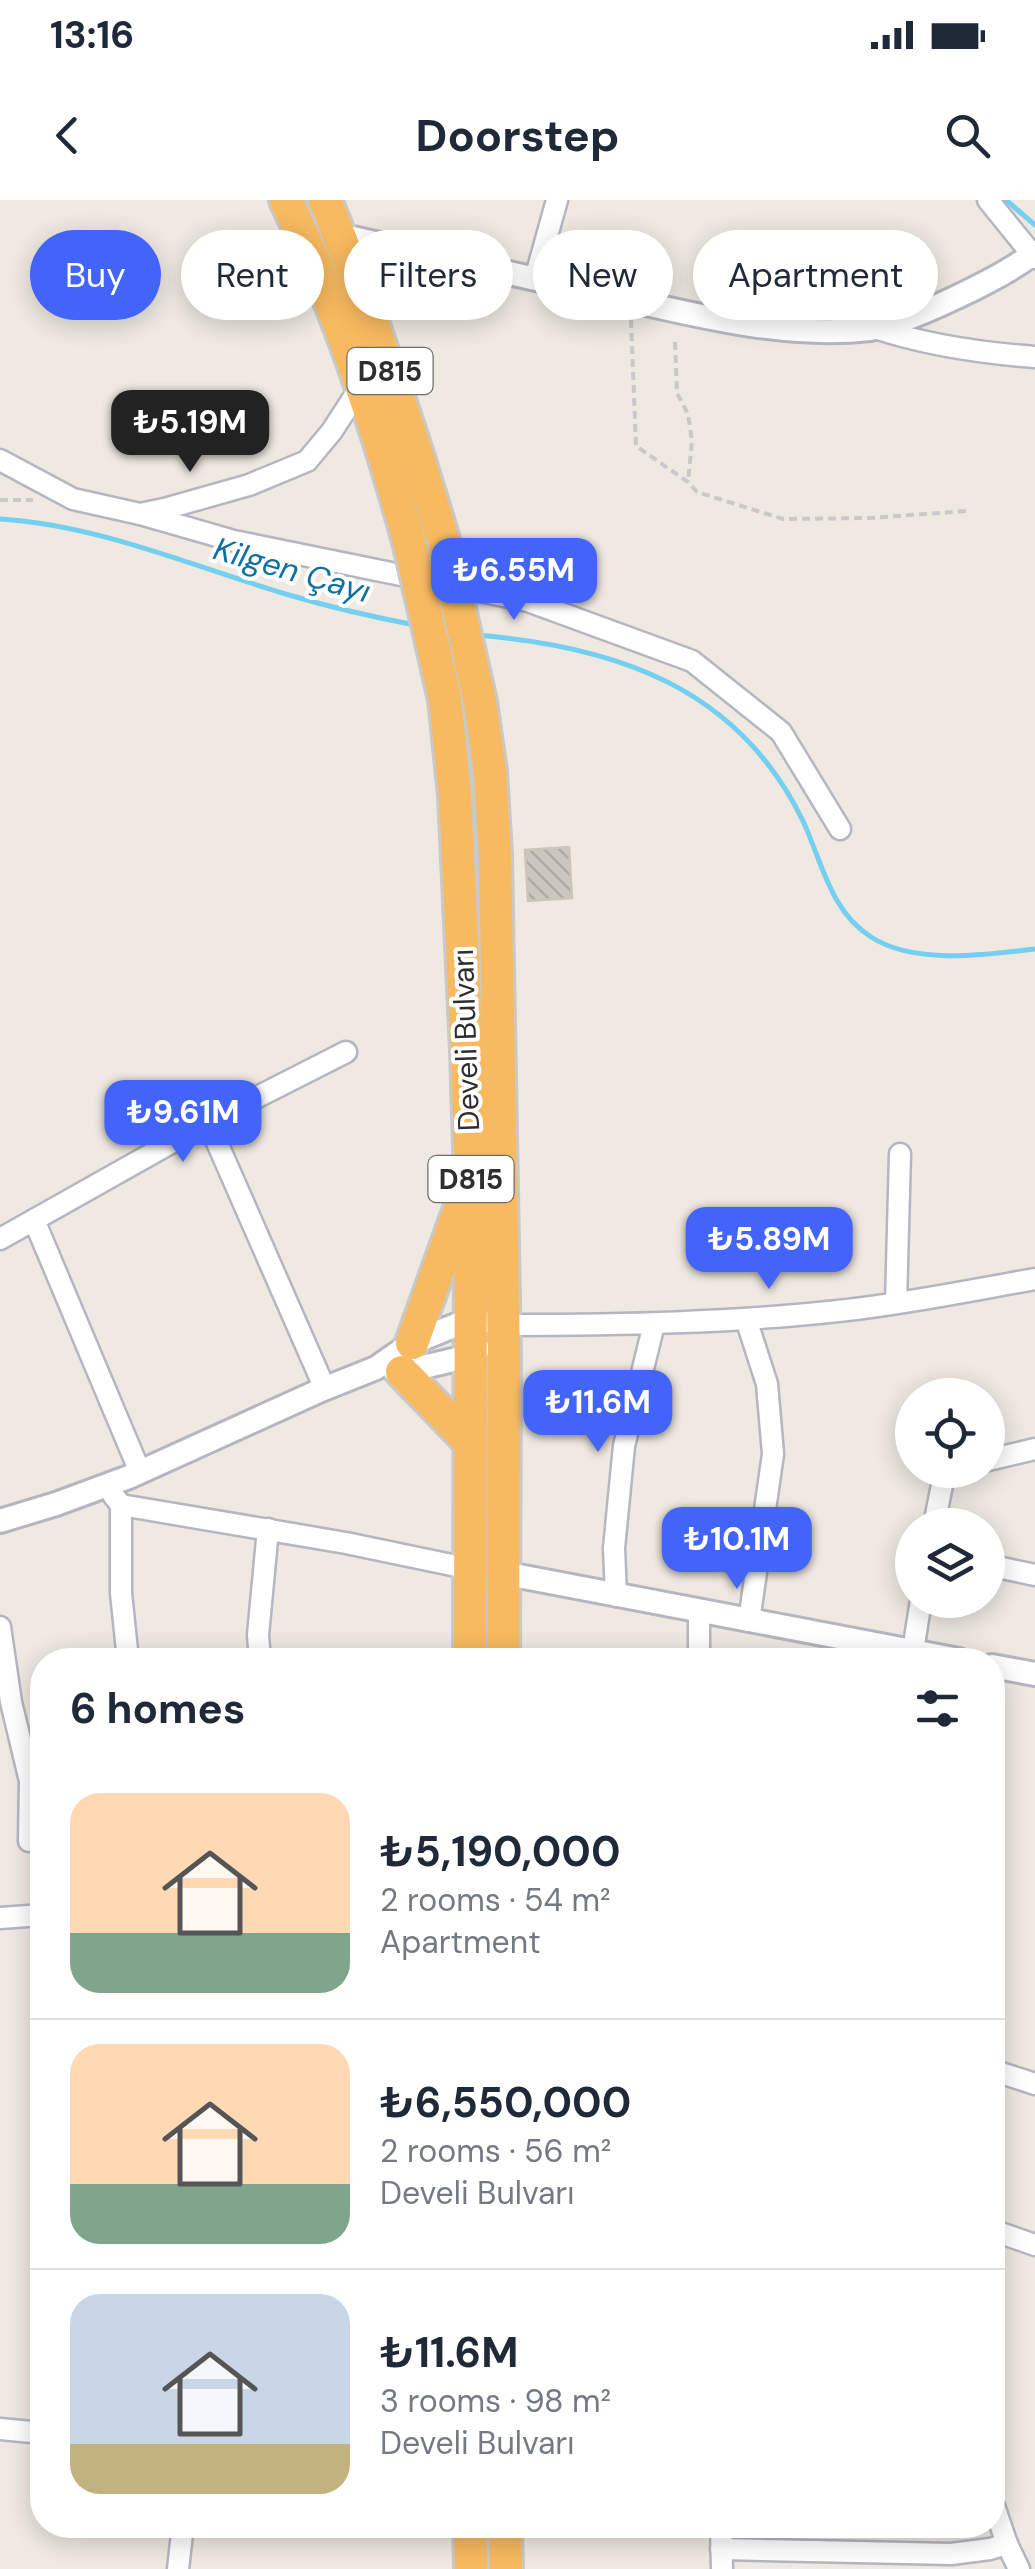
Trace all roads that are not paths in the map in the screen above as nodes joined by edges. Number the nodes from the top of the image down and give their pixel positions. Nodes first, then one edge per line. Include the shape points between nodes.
1 (325, 200) edge
2 (558, 200) edge
3 (988, 200) edge
4 (284, 202) edge
5 (550, 230) edge
6 (339, 235) junction
7 (1034, 255) edge
8 (533, 278) edge
9 (673, 310) edge
10 (875, 328) junction
11 (1035, 357) edge
12 (361, 386) junction
13 (0, 460) edge
14 (140, 514) junction
15 (840, 829) dead end
16 (346, 1052) dead end
17 (208, 1122) junction
18 (900, 1154) dead end
19 (470, 1178) junction
20 (34, 1220) junction
21 (0, 1238) edge
22 (1035, 1279) edge
23 (896, 1303) junction
24 (470, 1319) junction
25 (746, 1319) junction
26 (654, 1324) junction
27 (504, 1325) junction
28 (470, 1356) junction
29 (397, 1361) junction
30 (322, 1390) junction
31 (471, 1443) junction
32 (1035, 1449) edge
33 (1005, 1456) edge
34 (140, 1472) junction
35 (105, 1486) junction
36 (122, 1506) junction
37 (0, 1521) edge
38 (268, 1529) junction
39 (471, 1569) junction
40 (1005, 1569) edge
41 (504, 1574) junction
42 (1035, 1575) edge
43 (616, 1596) junction
44 (699, 1611) junction
45 (919, 1618) edge
46 (749, 1621) junction
47 (0, 1627) edge
48 (127, 1648) edge
49 (259, 1648) edge
50 (470, 1648) edge
51 (503, 1648) edge
52 (699, 1648) edge
53 (897, 1648) edge
54 (914, 1648) edge
55 (1005, 1668) edge
56 (1035, 1674) edge
57 (29, 1841) dead end
58 (30, 1916) edge
59 (0, 1918) edge
60 (1005, 2074) edge
61 (1035, 2084) edge
62 (1005, 2234) edge
63 (1035, 2244) edge
64 (0, 2429) edge
65 (30, 2431) edge
66 (182, 2538) edge
67 (470, 2538) edge
68 (505, 2538) edge
69 (1005, 2538) edge
70 (1007, 2544) junction
71 (722, 2559) edge
72 (178, 2569) edge
73 (470, 2569) edge
74 (506, 2569) edge
75 (1019, 2569) edge

1 - 6 highway, D815
2 - 5 street
3 - 7 street
4 - 6 street
4 - 12 highway, D815
6 - 8 street
6 - 27 highway, Develi Bulvarı / D815, bridge via 446,546 480,702 496,855
7 - 10 street
9 - 10 street via 827,332
10 - 11 street
12 - 14 street via 307,461
12 - 19 highway, Develi Bulvarı / D815, bridge via 410,544 445,699
13 - 14 street via 72,500
14 - 15 street via 234,541 528,600 692,662 781,732
16 - 17 street
17 - 20 street
17 - 30 street
18 - 23 street
19 - 24 highway, Develi Bulvarı / D815
19 - 29 highway
20 - 21 street
20 - 34 street
22 - 23 street
23 - 25 street
24 - 27 street
24 - 28 highway, Develi Bulvarı / D815
24 - 29 street
25 - 26 street
25 - 46 street via 767,1384 773,1454
26 - 27 street
26 - 43 street via 624,1446
27 - 28 street
27 - 41 highway, Develi Bulvarı / D815
28 - 29 street
28 - 31 highway, Develi Bulvarı / D815
29 - 30 street
29 - 31 highway
30 - 34 street
31 - 39 highway, Develi Bulvarı / D815
32 - 33 street
34 - 35 street
35 - 36 street
35 - 37 street
36 - 38 street
36 - 48 street
38 - 39 street
38 - 49 street
39 - 50 highway, Develi Bulvarı / D815
40 - 42 street
41 - 43 street
41 - 51 highway, Develi Bulvarı / D815
43 - 44 street
44 - 46 street
44 - 52 street
45 - 54 street
46 - 53 street
47 - 57 street via 30,1782
55 - 56 street
58 - 59 street
60 - 61 street
62 - 63 street
64 - 65 street
66 - 72 street
67 - 73 highway
68 - 74 highway
69 - 70 street
70 - 71 street via 950,2554
70 - 75 street

